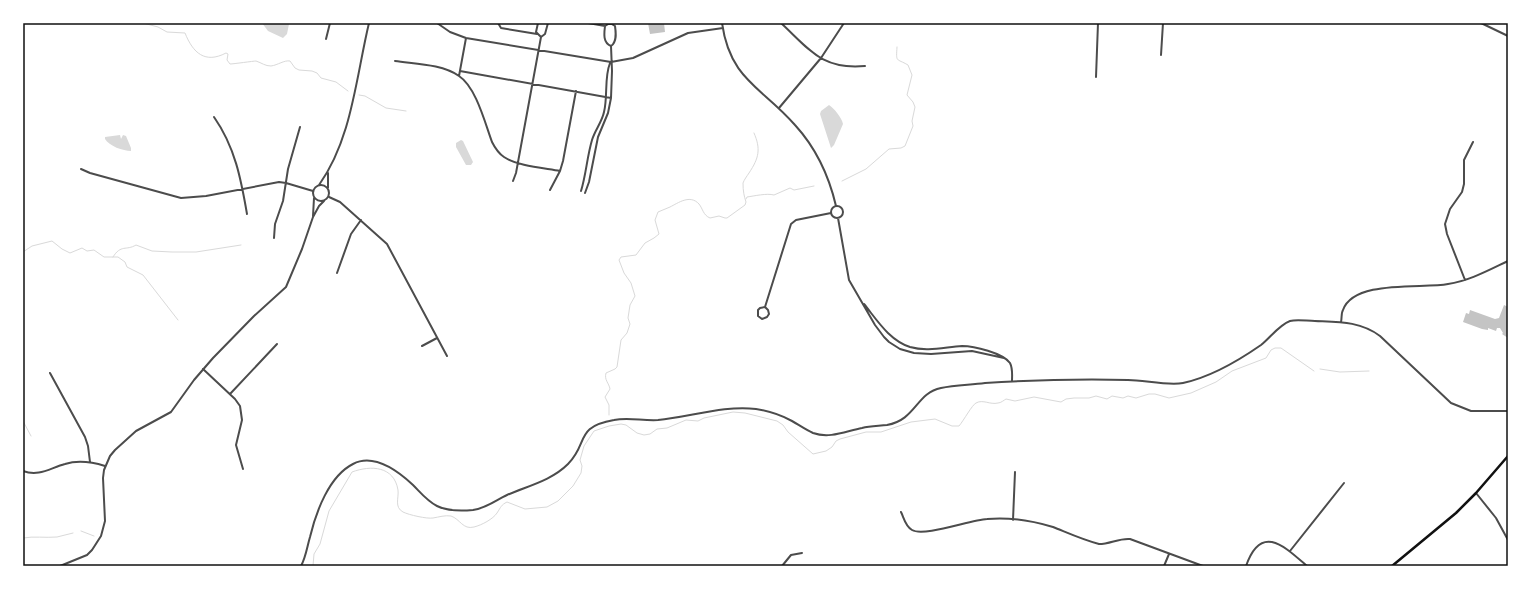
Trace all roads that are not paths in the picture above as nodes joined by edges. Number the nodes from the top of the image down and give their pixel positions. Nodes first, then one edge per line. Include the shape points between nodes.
1 (330, 23) edge
2 (369, 23) edge
3 (437, 23) edge
4 (498, 23) edge
5 (538, 23) edge
6 (548, 23) edge
7 (588, 23) edge
8 (610, 23) edge
9 (722, 23) edge
10 (781, 23) edge
11 (844, 23) edge
12 (1098, 23) edge
13 (1163, 23) edge
14 (1481, 23) edge
15 (605, 26) junction
16 (723, 28) junction
17 (537, 34) junction
18 (1508, 36) edge
19 (540, 37) junction
20 (466, 38) junction
21 (326, 39) dead end
22 (611, 46) junction
23 (538, 51) junction
24 (1161, 55) dead end
25 (821, 58) junction
26 (395, 61) dead end
27 (611, 62) junction
28 (865, 66) dead end
29 (460, 71) junction
30 (459, 76) junction
31 (1096, 77) dead end
32 (532, 84) junction
33 (576, 91) junction
34 (606, 97) junction
35 (611, 98) junction
36 (779, 108) junction
37 (214, 117) dead end
38 (300, 127) dead end
39 (1473, 142) dead end
40 (518, 162) junction
41 (81, 169) dead end
42 (560, 171) junction
43 (328, 172) junction
44 (513, 181) dead end
45 (286, 183) junction
46 (319, 185) junction
47 (243, 188) junction
48 (328, 188) junction
49 (550, 190) dead end
50 (313, 191) junction
51 (581, 191) dead end
52 (585, 193) dead end
53 (329, 197) junction
54 (314, 198) junction
55 (324, 201) junction
56 (836, 206) junction
57 (831, 213) junction
58 (247, 214) dead end
59 (313, 217) junction
60 (838, 218) junction
61 (361, 220) junction
62 (274, 238) dead end
63 (1508, 261) edge
64 (337, 273) dead end
65 (1465, 280) junction
66 (860, 298) junction
67 (765, 307) junction
68 (1342, 322) junction
69 (437, 338) junction
70 (277, 344) dead end
71 (274, 346) junction
72 (422, 346) dead end
73 (277, 349) dead end
74 (447, 356) dead end
75 (1004, 358) junction
76 (203, 369) junction
77 (50, 373) dead end
78 (1012, 381) junction
79 (230, 394) junction
80 (1508, 411) edge
81 (1508, 456) edge
82 (90, 462) junction
83 (105, 466) junction
84 (243, 469) dead end
85 (23, 471) edge
86 (1015, 472) dead end
87 (1344, 483) dead end
88 (1476, 493) junction
89 (901, 512) dead end
90 (1013, 520) junction
91 (1508, 540) edge
92 (1290, 551) junction
93 (802, 553) dead end
94 (1169, 554) junction
95 (60, 566) edge
96 (301, 566) edge
97 (782, 566) edge
98 (1164, 566) edge
99 (1203, 566) edge
100 (1246, 566) edge
101 (1307, 566) edge
102 (1392, 566) edge

1 - 21 street
2 - 43 street via 349,115
3 - 20 street via 450,32
4 - 17 street via 501,28
5 - 17 street
6 - 19 street via 546,34
7 - 15 street
8 - 15 street
8 - 22 street via 615,28 615,43
9 - 16 street
10 - 25 street
11 - 25 street
12 - 31 street
13 - 24 street
14 - 18 street
15 - 22 street via 605,41
16 - 27 street via 688,32 633,58
16 - 36 street via 728,49 737,67 750,84
17 - 19 street
19 - 23 street
20 - 23 street
20 - 29 street
22 - 27 street
23 - 27 street
23 - 32 street
25 - 28 street via 840,66
25 - 36 street
26 - 30 street via 439,68
27 - 34 street via 607,70
27 - 35 street
29 - 30 street
29 - 32 street
30 - 40 street via 470,88 497,150 503,156
32 - 33 street
32 - 40 street
33 - 34 street
33 - 42 street
34 - 35 street
34 - 51 street via 601,120 592,140
35 - 52 street via 598,137
36 - 56 street via 813,148 826,173
37 - 47 street via 233,151
38 - 45 street
39 - 65 street via 1464,160 1463,189 1447,214 1445,224
40 - 42 street
40 - 44 street
41 - 47 street via 181,198 195,198
42 - 49 street
43 - 46 street
43 - 48 street
45 - 47 street
45 - 50 street
45 - 62 street via 275,224
46 - 48 street
46 - 50 street
47 - 58 street
48 - 53 street
50 - 54 street
53 - 55 street
53 - 61 street via 340,202
54 - 55 street via 320,202
54 - 59 street
55 - 59 street
56 - 57 street via 832,208
56 - 60 street via 842,211
57 - 60 street via 833,217
57 - 67 street via 796,220 791,224
59 - 76 street via 286,287
60 - 66 street via 849,280
61 - 64 street via 351,234
61 - 69 street via 386,244
63 - 65 street
65 - 68 street via 1440,286 1394,286 1367,292 1346,304
66 - 75 street via 892,337 903,344 922,350 972,347
66 - 75 street via 884,338 905,351 922,354 972,351
67 - 67 street via 757,312 762,319 769,314
68 - 78 street via 1290,321 1260,346 1235,361 1185,383 1145,380
68 - 80 street via 1358,324 1373,331 1451,403 1471,411
69 - 72 street
69 - 74 street
70 - 71 street
71 - 73 street
71 - 79 street
75 - 78 street via 1011,366
76 - 79 street
76 - 83 street via 171,412 127,438 110,456
77 - 82 street via 85,437
78 - 96 street via 948,386 933,390 928,392 908,416 898,422 836,434 817,434 780,416 744,408 661,420 615,420 590,428 572,460 561,470 475,510 444,509 435,505 406,479 376,462 366,460 353,464 332,483 315,520
79 - 84 street via 238,402 241,410 242,420 236,445
81 - 88 main road
82 - 83 street
82 - 85 street via 65,464 41,473
83 - 95 street via 102,486 105,521 101,536 86,555
86 - 90 street
87 - 92 street
88 - 91 street via 1496,518
88 - 102 main road
89 - 90 street via 908,527 922,532 980,520
90 - 94 street via 1046,525 1099,544 1130,539
92 - 100 street via 1280,544 1264,543 1250,553
92 - 101 street
93 - 97 street via 791,556
94 - 98 street
94 - 99 street

